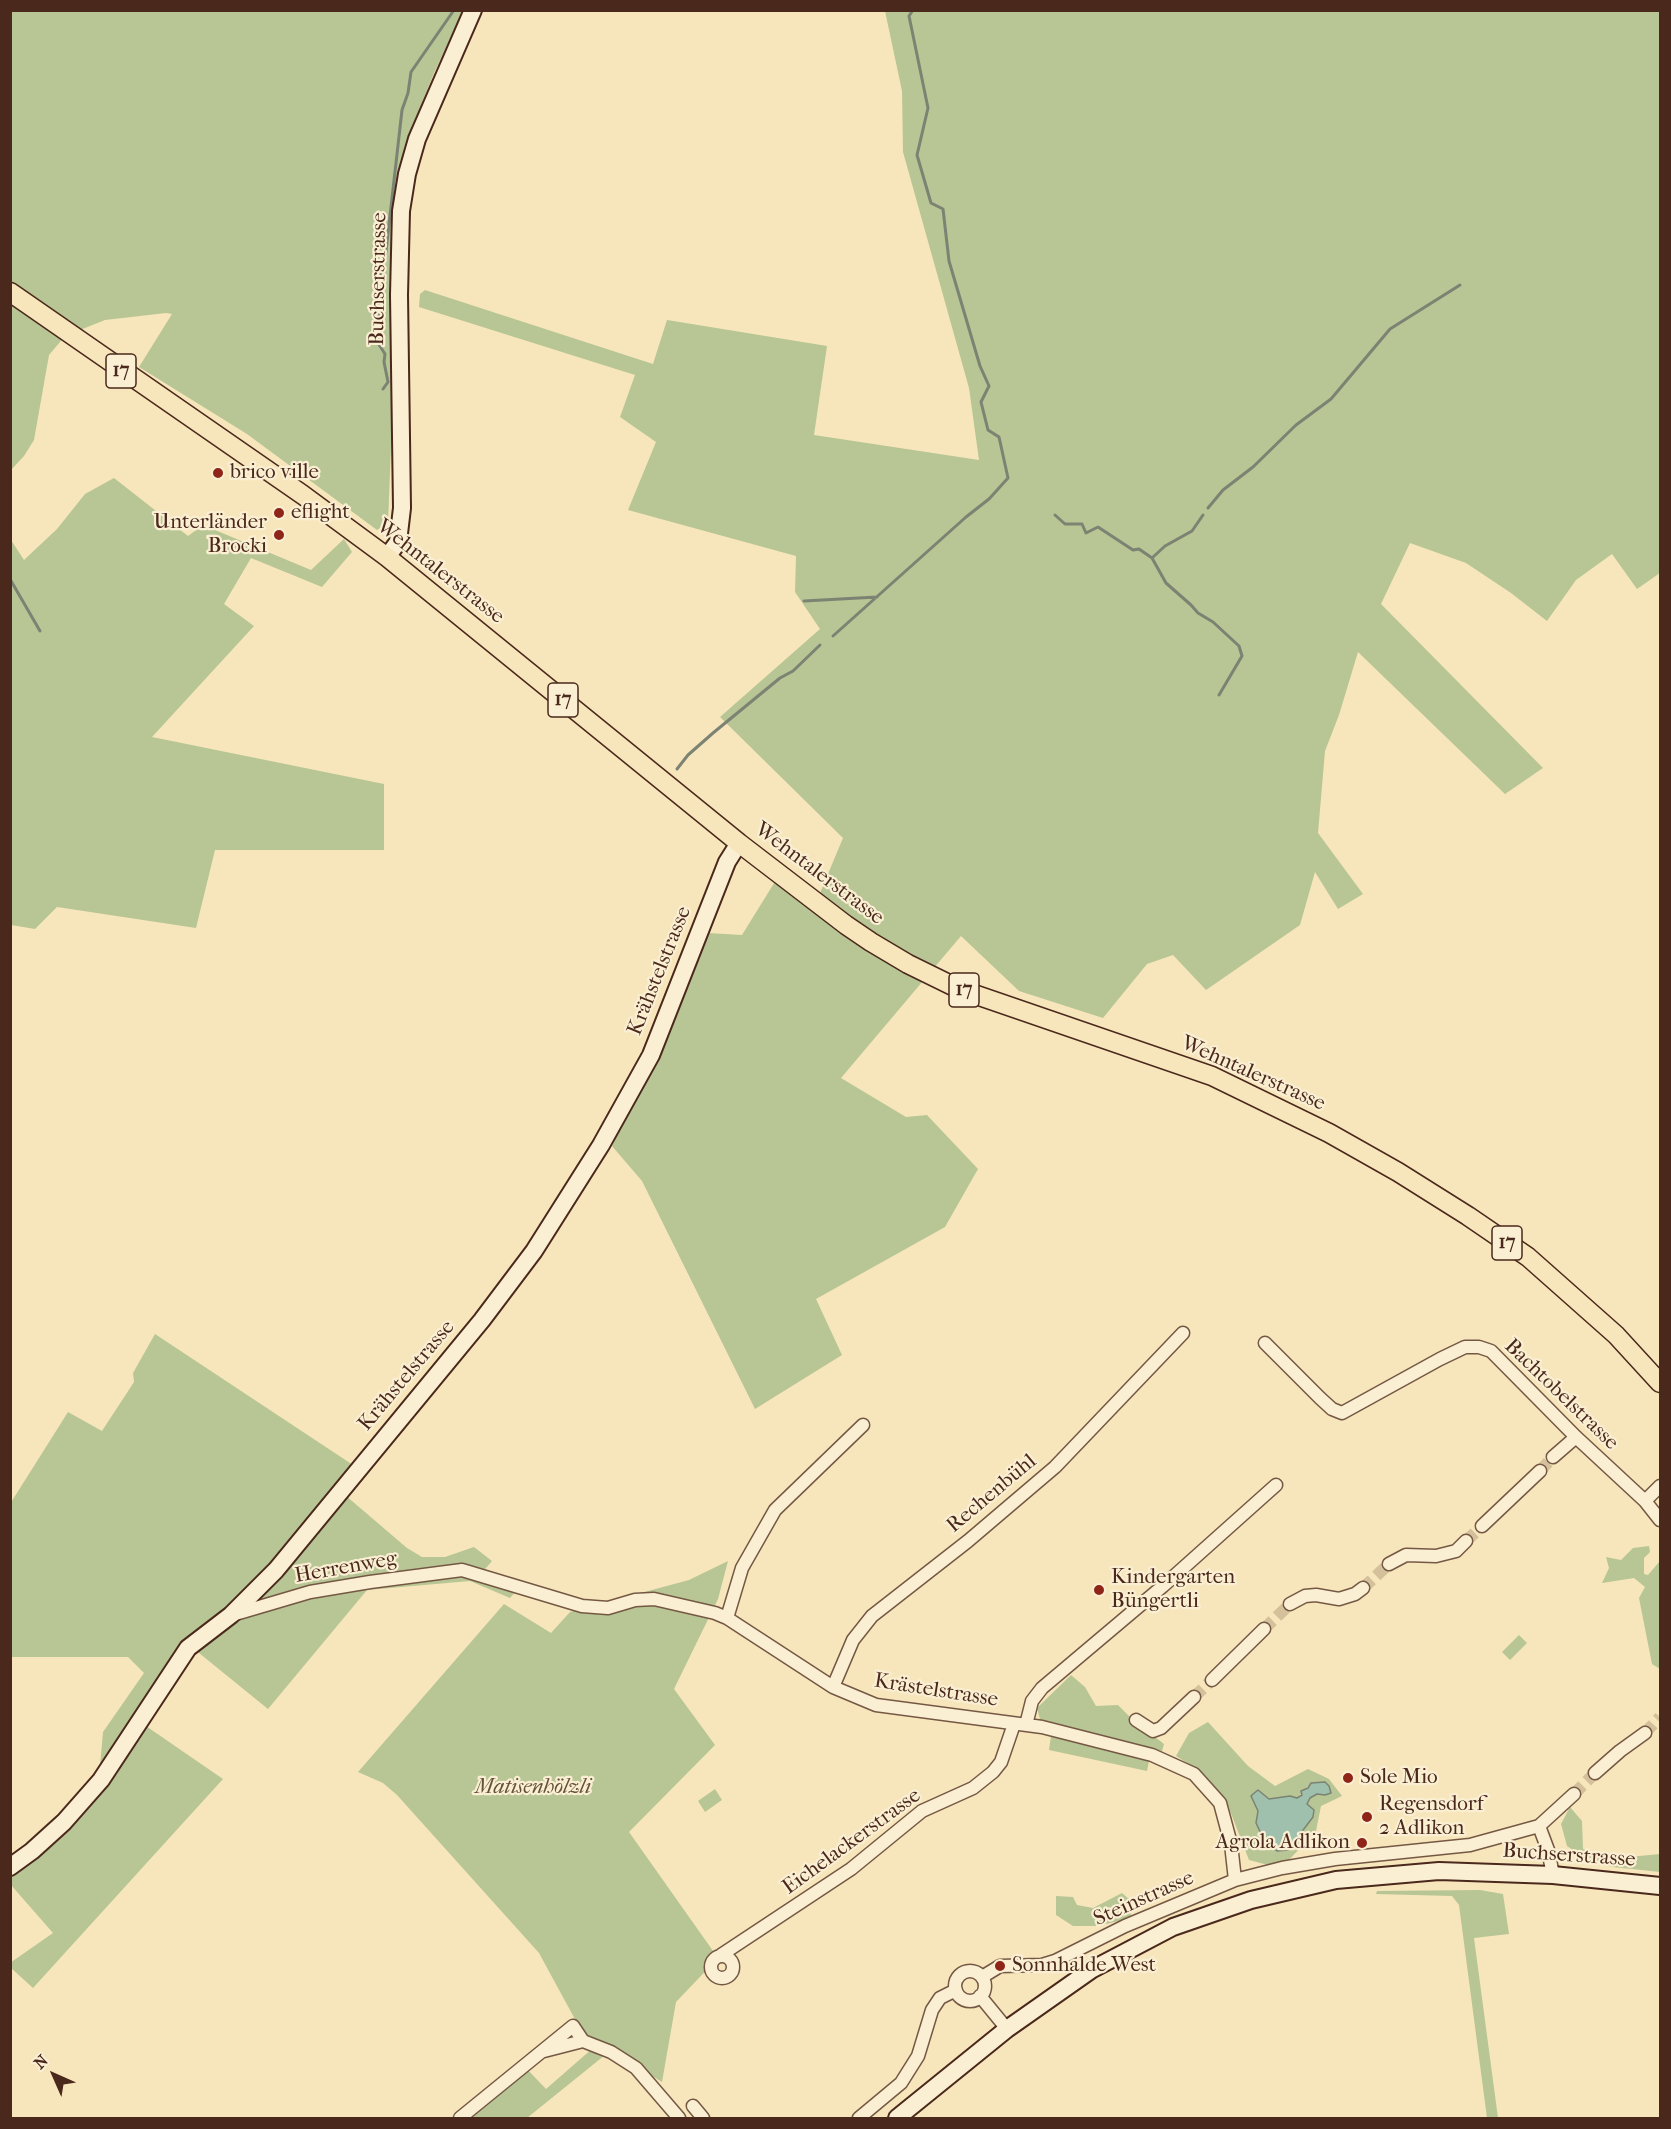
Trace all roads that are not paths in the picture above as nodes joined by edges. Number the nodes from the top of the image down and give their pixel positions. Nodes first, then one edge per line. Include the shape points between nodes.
1 (473, 10) edge
2 (10, 292) edge
3 (387, 557) junction
4 (739, 843) junction
5 (1183, 1333) dead end
6 (1265, 1343) dead end
7 (1660, 1383) edge
8 (863, 1425) dead end
9 (1576, 1437) junction
10 (1553, 1458) tunnel mouth
11 (1540, 1471) tunnel mouth
12 (1276, 1485) dead end
13 (1660, 1486) edge
14 (1646, 1501) junction
15 (1660, 1520) edge
16 (1482, 1526) tunnel mouth
17 (1466, 1541) tunnel mouth
18 (1389, 1564) tunnel mouth
19 (470, 1572) joint
20 (1363, 1587) tunnel mouth
21 (1290, 1604) tunnel mouth
22 (231, 1615) junction
23 (727, 1618) junction
24 (1264, 1629) tunnel mouth
25 (1212, 1680) tunnel mouth
26 (833, 1687) junction
27 (1194, 1697) tunnel mouth
28 (1136, 1720) dead end
29 (1020, 1725) junction
30 (1645, 1733) tunnel mouth
31 (1595, 1773) tunnel mouth
32 (1574, 1794) tunnel mouth
33 (1539, 1827) junction
34 (10, 1867) edge
35 (1553, 1875) junction
36 (1235, 1880) junction
37 (1660, 1886) edge
38 (721, 1955) dead end
39 (982, 1977) junction
40 (956, 1990) junction
41 (980, 1996) junction
42 (1007, 2029) junction
43 (693, 2106) dead end
44 (460, 2118) edge
45 (679, 2118) edge
46 (703, 2118) edge
47 (860, 2118) edge
48 (897, 2118) edge

1 - 3 main road, Buchserstrasse via 417,139 401,211 402,508 398,542
2 - 3 main road, Wehntalerstrasse / 17
3 - 4 main road, Wehntalerstrasse / 17
4 - 7 main road, Wehntalerstrasse / 17 via 846,925 926,973 988,1000 1212,1077 1329,1133 1398,1172 1528,1257 1616,1335
4 - 22 main road, Krähstelstrasse via 651,1055 601,1145 534,1251 276,1570
5 - 26 street, Rechenbühl via 1056,1467 872,1616 853,1640
6 - 9 street, Bachtobelstrasse via 1332,1409 1342,1413 1440,1359 1465,1347 1479,1347 1491,1352
8 - 23 street via 774,1510 742,1568
9 - 10 street
9 - 14 street, Bachtobelstrasse
11 - 16 street
12 - 29 street, Eichelackerstrasse via 1042,1688
13 - 14 street
14 - 15 street, Bachtobelstrasse
17 - 18 street via 1456,1551 1436,1556 1406,1555
19 - 22 street, Herrenweg via 310,1592
19 - 23 street, Krästelstrasse via 582,1606 609,1608 654,1599
20 - 21 street via 1339,1599 1305,1596
22 - 34 main road, Krähstelstrasse via 188,1648 101,1780 64,1822
23 - 26 street, Krästelstrasse
24 - 25 street
26 - 29 street, Krästelstrasse via 876,1705
27 - 28 street via 1161,1728 1153,1731
29 - 36 street, Krästelstrasse via 1152,1755 1194,1774 1220,1803
29 - 38 street, Eichelackerstrasse via 1001,1762 973,1788 922,1811 851,1869
30 - 31 street
32 - 33 street
33 - 35 street
33 - 36 street, Steinstrasse via 1470,1845 1335,1859
35 - 37 main road, Buchserstrasse
35 - 42 main road, Buchserstrasse via 1439,1871 1336,1880 1251,1900 1173,1928 1091,1970
36 - 39 street, Steinstrasse via 1125,1926 1055,1961 1000,1966
39 - 40 street, Steinstrasse via 973,1971 963,1972 956,1979
39 - 41 street via 984,1987
40 - 41 street via 964,1999
40 - 47 street, Steinstrasse via 940,1998 932,2010 918,2055 901,2083
41 - 42 street
42 - 48 main road, Buchserstrasse
43 - 46 street
44 - 45 street via 573,2026 583,2041 636,2068

